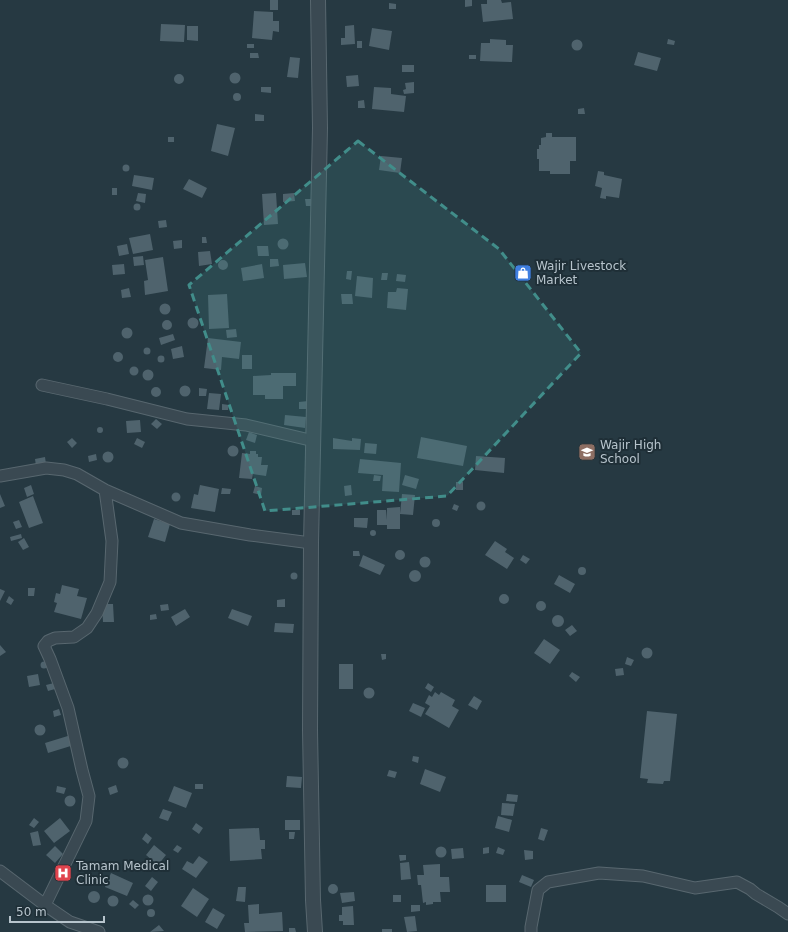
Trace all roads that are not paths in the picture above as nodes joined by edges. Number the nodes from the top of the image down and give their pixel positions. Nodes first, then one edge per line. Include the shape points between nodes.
1 (318, 0) edge
2 (42, 385) dead end
3 (314, 441) junction
4 (0, 476) edge
5 (105, 490) junction
6 (311, 543) junction
7 (0, 870) edge
8 (45, 905) junction
9 (788, 914) edge
10 (99, 932) edge
11 (315, 932) edge
12 (531, 932) edge

1 - 3 street via 320,128
2 - 3 street via 188,419 246,425
3 - 6 street
4 - 5 street via 46,468 64,470 77,474
5 - 6 street via 181,523
5 - 8 street via 112,541 110,582 97,614 87,628 74,637 55,638 44,646 68,708 89,796 86,821
6 - 11 street via 310,730
7 - 8 street
8 - 10 street via 70,922
9 - 12 street via 737,882 695,888 643,876 599,873 548,882 538,890

